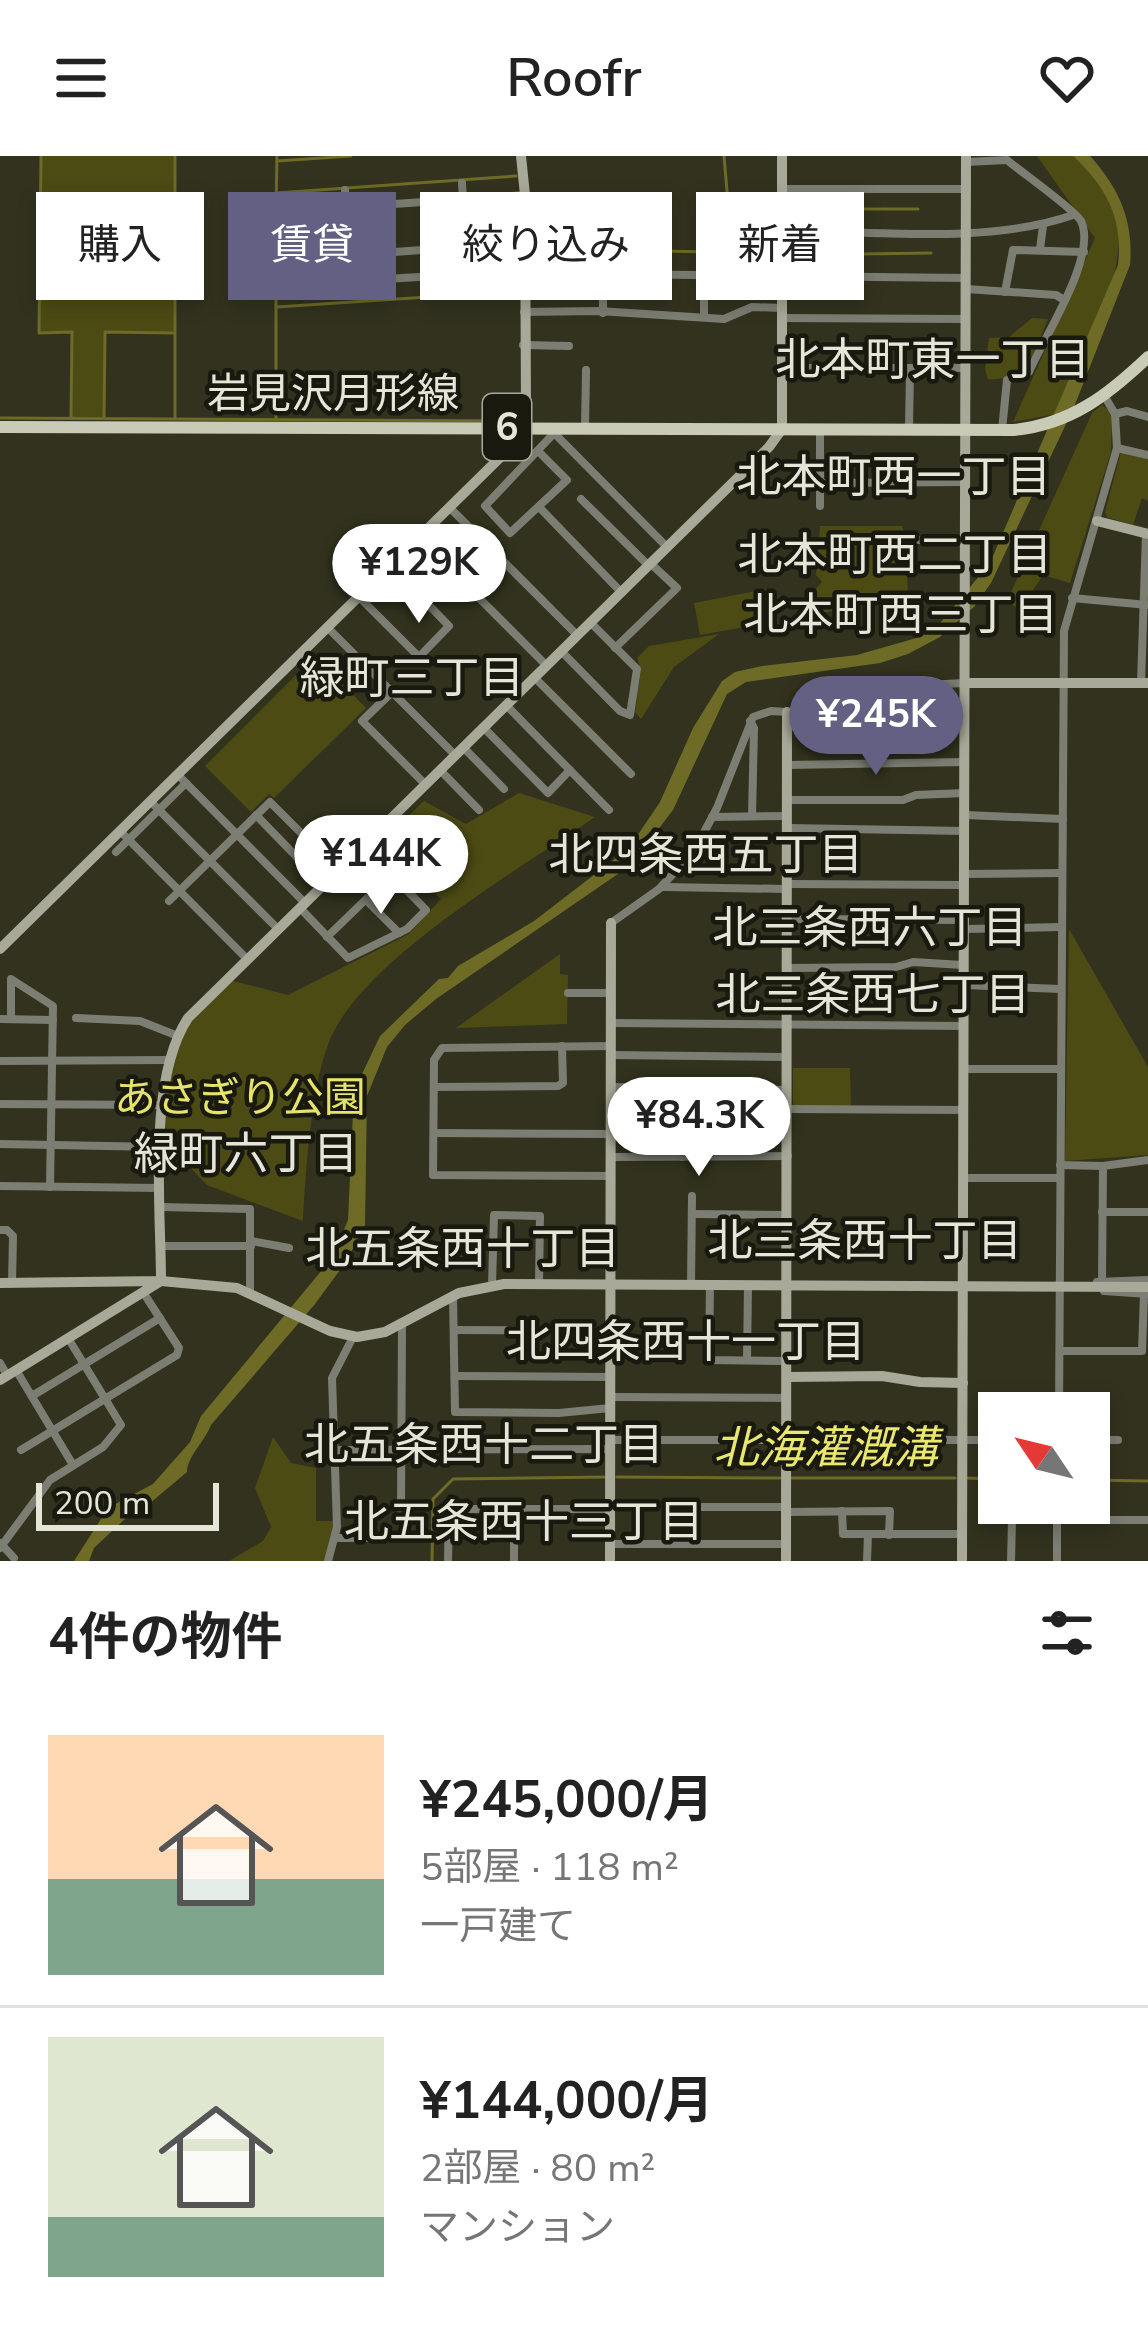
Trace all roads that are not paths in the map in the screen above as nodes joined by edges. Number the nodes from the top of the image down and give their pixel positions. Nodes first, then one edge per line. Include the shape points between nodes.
1 (521, 156) edge
2 (782, 156) edge
3 (966, 159) edge
4 (462, 183) dead end
5 (782, 189) joint
6 (967, 189) junction
7 (463, 192) edge
8 (525, 192) edge
9 (1074, 214) junction
10 (1043, 226) junction
11 (864, 231) edge
12 (967, 232) junction
13 (1040, 249) junction
14 (1084, 251) junction
15 (864, 279) edge
16 (966, 284) junction
17 (1005, 292) junction
18 (524, 300) edge
19 (602, 300) edge
20 (704, 300) edge
21 (782, 300) edge
22 (1064, 300) junction
23 (524, 312) junction
24 (782, 313) junction
25 (602, 314) junction
26 (704, 317) junction
27 (966, 319) junction
28 (524, 345) junction
29 (569, 346) dead end
30 (1148, 357) edge
31 (782, 368) junction
32 (910, 368) junction
33 (966, 368) junction
34 (586, 370) dead end
35 (1102, 399) junction
36 (1115, 414) junction
37 (1148, 417) edge
38 (0, 427) edge
39 (525, 428) junction
40 (585, 428) junction
41 (782, 429) junction
42 (820, 429) junction
43 (909, 429) junction
44 (966, 430) junction
45 (1008, 430) junction
46 (557, 431) junction
47 (1117, 448) junction
48 (539, 452) junction
49 (1148, 455) edge
50 (966, 482) junction
51 (820, 483) junction
52 (581, 499) dead end
53 (820, 506) dead end
54 (449, 508) junction
55 (539, 508) junction
56 (1097, 521) junction
57 (1147, 534) edge
58 (419, 538) junction
59 (910, 540) dead end
60 (965, 545) junction
61 (667, 547) junction
62 (649, 564) junction
63 (391, 566) junction
64 (621, 592) junction
65 (359, 597) junction
66 (1072, 598) junction
67 (1146, 604) edge
68 (590, 622) junction
69 (328, 628) junction
70 (577, 635) junction
71 (616, 648) junction
72 (561, 651) junction
73 (546, 665) junction
74 (534, 677) junction
75 (965, 683) junction
76 (1063, 683) junction
77 (1144, 683) edge
78 (392, 692) junction
79 (506, 705) junction
80 (787, 712) junction
81 (749, 722) junction
82 (483, 727) junction
83 (459, 751) junction
84 (965, 762) junction
85 (787, 765) junction
86 (440, 770) junction
87 (570, 770) junction
88 (631, 774) dead end
89 (182, 779) junction
90 (425, 784) junction
91 (504, 789) dead end
92 (965, 794) junction
93 (787, 800) junction
94 (155, 806) junction
95 (478, 810) dead end
96 (609, 810) dead end
97 (256, 815) junction
98 (965, 815) junction
99 (752, 816) junction
100 (712, 817) junction
101 (1063, 819) junction
102 (787, 822) junction
103 (965, 831) junction
104 (237, 835) junction
105 (125, 836) junction
106 (363, 845) junction
107 (116, 852) dead end
108 (210, 861) junction
109 (338, 870) junction
110 (1061, 873) junction
111 (391, 875) junction
112 (965, 879) junction
113 (323, 884) junction
114 (662, 886) junction
115 (788, 886) junction
116 (179, 891) junction
117 (366, 900) junction
118 (169, 901) dead end
119 (302, 906) junction
120 (788, 919) junction
121 (611, 923) joint
122 (965, 925) junction
123 (1061, 927) junction
124 (278, 929) junction
125 (399, 933) junction
126 (327, 937) junction
127 (0, 949) edge
128 (247, 959) junction
129 (965, 965) junction
130 (788, 968) junction
131 (965, 985) junction
132 (1060, 989) junction
133 (568, 993) dead end
134 (611, 993) junction
135 (76, 1018) dead end
136 (5, 1019) edge
137 (53, 1020) junction
138 (611, 1023) junction
139 (788, 1026) junction
140 (965, 1026) junction
141 (178, 1036) junction
142 (562, 1046) junction
143 (611, 1051) junction
144 (788, 1057) junction
145 (0, 1060) edge
146 (53, 1060) junction
147 (168, 1060) junction
148 (964, 1069) junction
149 (1060, 1069) junction
150 (434, 1087) junction
151 (611, 1088) junction
152 (682, 1089) junction
153 (787, 1090) junction
154 (0, 1104) edge
155 (52, 1104) junction
156 (162, 1105) junction
157 (964, 1110) junction
158 (787, 1115) junction
159 (682, 1120) junction
160 (611, 1127) junction
161 (434, 1133) junction
162 (0, 1144) edge
163 (51, 1145) junction
164 (162, 1147) junction
165 (788, 1156) junction
166 (611, 1157) junction
167 (682, 1157) junction
168 (1148, 1160) edge
169 (1060, 1165) junction
170 (1103, 1166) junction
171 (611, 1176) junction
172 (964, 1178) junction
173 (1060, 1178) junction
174 (0, 1186) edge
175 (50, 1187) junction
176 (161, 1188) junction
177 (692, 1196) dead end
178 (161, 1207) junction
179 (1102, 1211) junction
180 (1148, 1212) edge
181 (693, 1214) junction
182 (788, 1215) junction
183 (0, 1230) edge
184 (251, 1244) junction
185 (161, 1246) junction
186 (289, 1248) dead end
187 (161, 1281) junction
188 (6, 1283) edge
189 (539, 1284) junction
190 (610, 1284) junction
191 (1096, 1284) junction
192 (492, 1285) junction
193 (691, 1285) junction
194 (710, 1285) junction
195 (748, 1285) junction
196 (787, 1286) junction
197 (964, 1286) junction
198 (1060, 1287) junction
199 (1147, 1289) edge
200 (143, 1292) junction
201 (255, 1295) junction
202 (453, 1296) junction
203 (160, 1318) junction
204 (402, 1323) junction
205 (454, 1330) junction
206 (610, 1331) junction
207 (353, 1336) junction
208 (68, 1338) junction
209 (1060, 1351) junction
210 (747, 1360) junction
211 (787, 1361) junction
212 (0, 1363) edge
213 (84, 1364) junction
214 (8, 1375) edge
215 (455, 1376) junction
216 (610, 1377) junction
217 (787, 1377) junction
218 (963, 1383) junction
219 (1059, 1392) edge
220 (32, 1396) junction
221 (787, 1398) junction
222 (105, 1400) junction
223 (610, 1402) junction
224 (53, 1431) junction
225 (962, 1440) junction
226 (978, 1440) edge
227 (1110, 1440) edge
228 (1118, 1440) dead end
229 (787, 1441) junction
230 (610, 1444) junction
231 (21, 1450) dead end
232 (335, 1450) junction
233 (403, 1450) junction
234 (73, 1465) junction
235 (694, 1507) dead end
236 (514, 1509) junction
237 (610, 1509) junction
238 (786, 1510) junction
239 (401, 1511) dead end
240 (842, 1511) junction
241 (1110, 1520) edge
242 (1148, 1520) edge
243 (1012, 1524) edge
244 (1057, 1524) edge
245 (868, 1534) junction
246 (889, 1534) junction
247 (962, 1534) junction
248 (337, 1538) junction
249 (410, 1538) dead end
250 (610, 1544) junction
251 (785, 1544) junction
252 (1, 1545) edge
253 (14, 1558) dead end
254 (328, 1561) edge
255 (448, 1561) edge
256 (514, 1561) edge
257 (610, 1561) edge
258 (785, 1561) edge
259 (867, 1561) edge
260 (962, 1561) edge
261 (1011, 1561) edge
262 (1057, 1561) edge

1 - 8 street
2 - 5 street
3 - 6 street
3 - 9 street via 1006,160
4 - 7 street
5 - 6 street
6 - 12 street
9 - 10 street
9 - 14 street
10 - 12 street
10 - 13 street
11 - 12 street
12 - 16 street
13 - 14 street
13 - 17 street via 1013,250
14 - 22 street
15 - 16 street
16 - 17 street
16 - 27 street
17 - 22 street
18 - 23 street
19 - 25 street
20 - 26 street
21 - 24 street
22 - 45 street via 1030,372 1007,380
23 - 25 street
23 - 28 street
24 - 26 street via 752,308
24 - 27 street
24 - 31 street
25 - 26 street
27 - 33 street
28 - 29 street
28 - 39 street
30 - 35 main road, 岩見沢月形線 / 6
31 - 32 street
31 - 41 street
32 - 33 street
32 - 43 street
33 - 44 street
34 - 40 street
35 - 36 street
35 - 45 main road, 岩見沢月形線 / 6 via 1061,419
36 - 37 street
36 - 47 street
38 - 39 main road, 岩見沢月形線 / 6
39 - 46 main road, 岩見沢月形線 / 6
39 - 54 street
40 - 41 main road, 岩見沢月形線 / 6
40 - 46 main road, 岩見沢月形線 / 6
41 - 42 main road, 岩見沢月形線 / 6
41 - 61 street
42 - 43 main road, 岩見沢月形線 / 6
42 - 51 street
43 - 44 main road, 岩見沢月形線 / 6
44 - 45 main road, 岩見沢月形線 / 6
44 - 50 street
46 - 48 street
46 - 61 street
47 - 49 street
47 - 56 street
48 - 55 street via 567,481
48 - 55 street via 485,506 510,532
50 - 51 street
50 - 60 street
51 - 53 street
52 - 62 street
54 - 58 street
54 - 70 street
55 - 64 street
56 - 57 street
56 - 66 street
57 - 67 street
58 - 63 street
58 - 73 street
59 - 60 street
60 - 75 street
61 - 62 street
62 - 64 street
62 - 71 street via 676,589
63 - 65 street
63 - 65 street via 449,626 418,657
64 - 68 street
65 - 69 street
66 - 67 street
66 - 76 street
67 - 77 street
68 - 70 street
68 - 71 street
69 - 78 street
69 - 89 street
70 - 72 street
71 - 72 street via 637,670 630,716
72 - 73 street
73 - 74 street
74 - 79 street
74 - 88 street
75 - 76 street
75 - 80 street via 924,685 860,712
75 - 84 street
76 - 77 street
76 - 101 street
78 - 83 street
78 - 90 street via 362,721
79 - 82 street
79 - 87 street
80 - 81 street via 759,713
80 - 85 street
81 - 99 street
81 - 100 street
82 - 83 street
82 - 87 street via 548,793
83 - 86 street
83 - 91 street
84 - 85 street
84 - 92 street
85 - 93 street
86 - 90 street
86 - 95 street
87 - 96 street
89 - 94 street
89 - 104 street
90 - 106 street
92 - 93 street
92 - 98 street
93 - 102 street
94 - 105 street
94 - 108 street
97 - 104 street
97 - 109 street via 270,802
97 - 113 street
98 - 101 street
98 - 103 street
99 - 100 street
99 - 102 street
100 - 114 street
101 - 110 street
102 - 103 street
102 - 115 street
103 - 112 street
104 - 108 street
104 - 119 street
105 - 107 street
105 - 116 street
105 - 127 street
106 - 109 street
106 - 111 street
108 - 116 street
108 - 124 street
109 - 113 street
110 - 112 street
110 - 123 street
111 - 117 street
111 - 125 street via 426,910
112 - 115 street
112 - 122 street
113 - 119 street
114 - 115 street
114 - 121 street
115 - 120 street
116 - 118 street
116 - 128 street
117 - 125 street
117 - 126 street
119 - 124 street
119 - 126 street
120 - 122 street
120 - 130 street
121 - 134 street
122 - 123 street
122 - 129 street
123 - 132 street
124 - 128 street
125 - 126 street via 348,958
128 - 141 street
129 - 130 street
129 - 131 street
130 - 139 street
131 - 132 street
131 - 140 street
132 - 149 street
133 - 134 street
134 - 138 street
135 - 141 street via 140,1021
136 - 137 street
136 - 137 street via 11,979 53,1006
137 - 146 street
138 - 139 street
138 - 143 street
139 - 140 street
139 - 144 street
140 - 148 street
141 - 147 street
142 - 143 street
142 - 150 street via 447,1046 435,1056
142 - 150 street via 558,1086
143 - 144 street
143 - 151 street
144 - 153 street
145 - 146 street
146 - 147 street
146 - 155 street
147 - 156 street
148 - 149 street
148 - 157 street
149 - 169 street
150 - 161 street
151 - 152 street
151 - 160 street
152 - 153 street
152 - 159 street
153 - 158 street
154 - 155 street
155 - 156 street
155 - 163 street
156 - 164 street
157 - 158 street
157 - 172 street
158 - 159 street
158 - 165 street
159 - 160 street
159 - 167 street
160 - 161 street
160 - 166 street
161 - 171 street via 433,1175
162 - 163 street
163 - 164 street
163 - 175 street
164 - 176 street
165 - 167 street
165 - 182 street
166 - 167 street
166 - 171 street
168 - 170 street
169 - 170 street
169 - 173 street
170 - 179 street
171 - 190 street
172 - 173 street
172 - 197 street
173 - 198 street
174 - 175 street
175 - 176 street
176 - 178 street
177 - 181 street
178 - 184 street via 250,1209
178 - 185 street
179 - 180 street
179 - 191 street
181 - 182 street
181 - 193 street
182 - 196 street
183 - 188 street via 14,1236
184 - 185 street
184 - 186 street
184 - 201 street
185 - 187 street
187 - 188 street
187 - 200 street
187 - 201 street
189 - 190 street
189 - 192 street
189 - 192 street via 540,1216 494,1215
190 - 193 street
190 - 206 street
191 - 198 street
191 - 199 street
192 - 202 street
193 - 194 street
194 - 195 street
194 - 210 street via 709,1360
195 - 196 street
195 - 210 street
196 - 197 street
196 - 211 street
197 - 198 street
197 - 218 street
198 - 209 street
199 - 209 street via 1142,1351
200 - 203 street
200 - 208 street
201 - 207 street
202 - 204 street
202 - 205 street
203 - 213 street
203 - 222 street via 177,1355
204 - 207 street
204 - 233 street
205 - 206 street
205 - 215 street
206 - 216 street
207 - 232 street via 332,1378
208 - 213 street
208 - 214 street
209 - 219 street
210 - 211 street
211 - 217 street
212 - 214 street
213 - 220 street
213 - 222 street
214 - 220 street
215 - 216 street
215 - 223 street via 455,1412 559,1412
216 - 223 street
217 - 218 street
217 - 221 street
218 - 225 street
220 - 224 street
221 - 223 street
221 - 229 street
222 - 224 street
222 - 234 street via 121,1425
223 - 230 street
224 - 231 street
224 - 234 street
225 - 226 street
225 - 229 street
225 - 247 street
227 - 228 street
229 - 230 street
229 - 238 street
230 - 233 street
230 - 237 street
232 - 233 street
232 - 248 street
233 - 239 street
234 - 252 street via 50,1480
235 - 238 street
236 - 237 street
236 - 255 street via 449,1509
236 - 256 street
237 - 250 street
238 - 240 street
238 - 251 street
240 - 245 street via 842,1534
240 - 246 street via 890,1511
241 - 242 street
243 - 261 street
244 - 262 street
245 - 246 street
245 - 259 street
246 - 247 street
247 - 260 street
248 - 249 street
248 - 254 street
250 - 251 street
250 - 257 street
251 - 258 street
252 - 253 street

